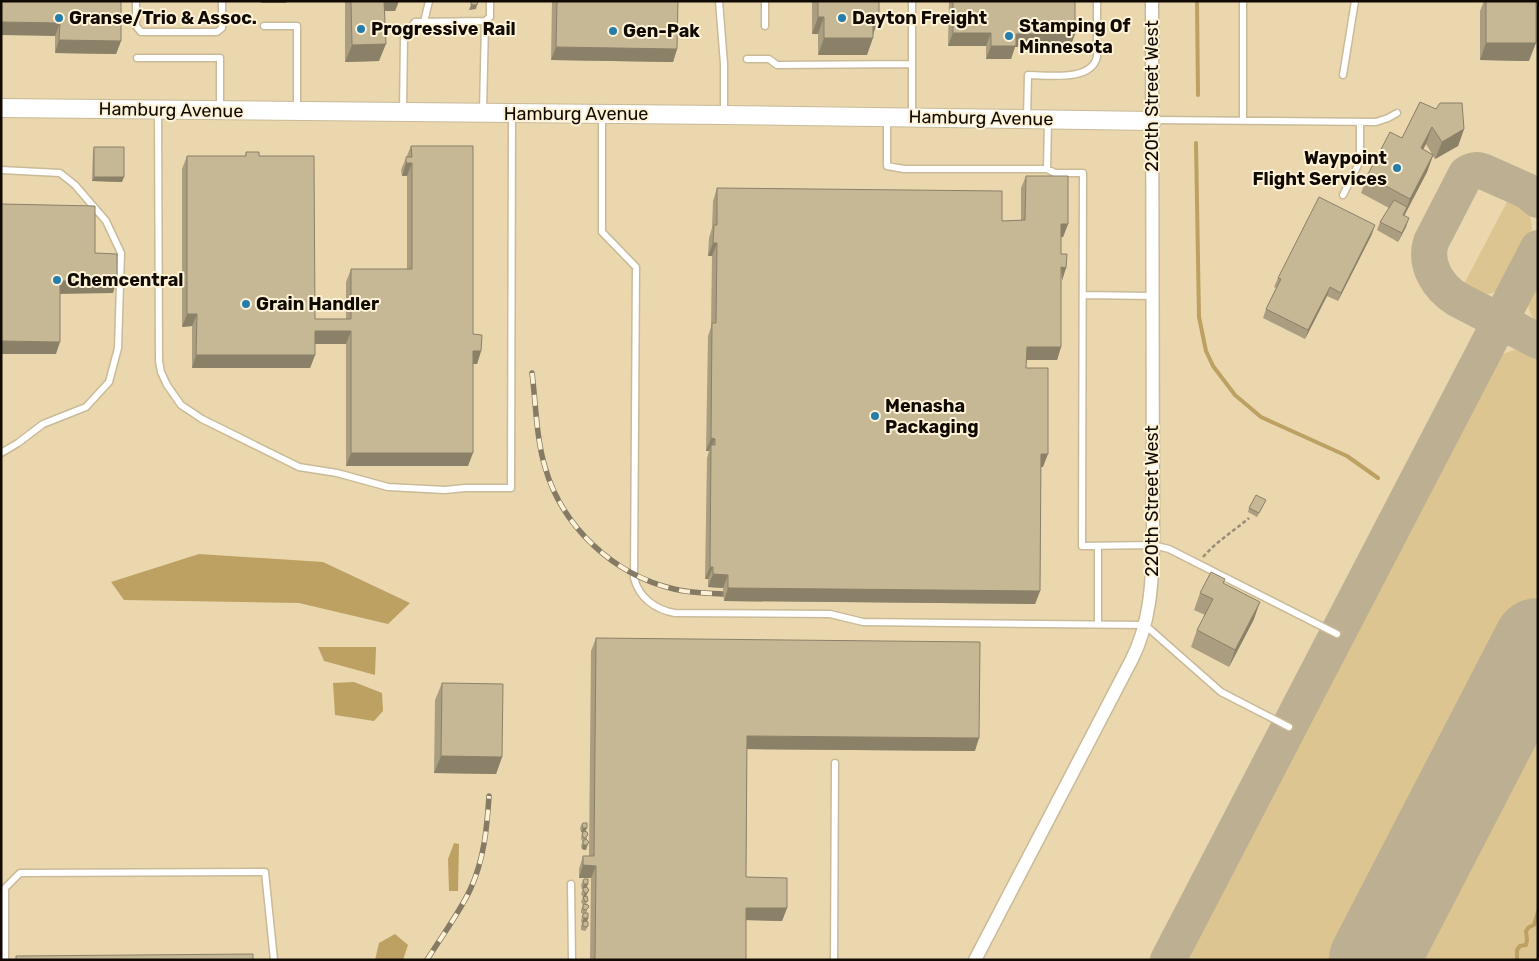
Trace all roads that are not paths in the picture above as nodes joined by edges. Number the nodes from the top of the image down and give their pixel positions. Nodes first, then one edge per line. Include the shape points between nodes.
1 (136, 1) edge
2 (222, 1) edge
3 (429, 1) edge
4 (490, 1) edge
5 (718, 1) edge
6 (765, 1) edge
7 (912, 1) edge
8 (1097, 1) edge
9 (1152, 1) edge
10 (1243, 1) edge
11 (1355, 1) edge
12 (485, 21) junction
13 (424, 22) junction
14 (264, 26) dead end
15 (765, 26) dead end
16 (137, 58) dead end
17 (747, 59) dead end
18 (912, 64) junction
19 (1343, 75) dead end
20 (1, 108) edge
21 (158, 110) junction
22 (220, 111) junction
23 (297, 111) junction
24 (403, 112) junction
25 (483, 113) junction
26 (1397, 113) dead end
27 (512, 114) junction
28 (602, 114) junction
29 (724, 115) junction
30 (887, 117) junction
31 (912, 117) junction
32 (1027, 119) junction
33 (1048, 119) junction
34 (1152, 120) junction
35 (1242, 120) junction
36 (1360, 122) junction
37 (1047, 169) junction
38 (1, 170) edge
39 (1343, 195) dead end
40 (1083, 295) junction
41 (1152, 296) junction
42 (1, 453) edge
43 (1153, 545) junction
44 (1098, 546) junction
45 (1098, 624) junction
46 (1145, 625) junction
47 (1337, 634) dead end
48 (1289, 727) dead end
49 (835, 763) dead end
50 (571, 884) dead end
51 (6, 960) edge
52 (274, 960) edge
53 (572, 960) edge
54 (834, 960) edge
55 (974, 960) edge

1 - 2 lane via 136,26 141,32 217,32 222,28
3 - 13 lane
4 - 12 lane via 490,17
5 - 29 lane via 724,64
6 - 15 lane
7 - 18 lane
8 - 32 lane via 1097,57 1094,65 1073,75 1028,75
9 - 34 street, 220th Street West
10 - 35 lane
11 - 19 lane
12 - 13 lane
12 - 25 lane
13 - 24 lane via 415,22 404,37
14 - 23 lane via 297,26
16 - 22 lane via 220,58
17 - 18 lane via 768,59 776,65
18 - 31 lane
20 - 21 street, Hamburg Avenue
21 - 22 street, Hamburg Avenue
21 - 27 lane via 159,361 172,393 182,405 202,419 299,467 388,487 445,490 511,488
22 - 23 street, Hamburg Avenue
23 - 24 street, Hamburg Avenue
24 - 25 street, Hamburg Avenue
25 - 27 street, Hamburg Avenue
26 - 36 lane via 1376,122
27 - 28 street, Hamburg Avenue
28 - 29 street, Hamburg Avenue
28 - 45 lane via 602,232 636,267 634,578 640,593 654,606 675,614 830,614 862,622
29 - 30 street, Hamburg Avenue
30 - 31 street, Hamburg Avenue
30 - 37 lane via 887,166 904,169
31 - 32 street, Hamburg Avenue
32 - 33 street, Hamburg Avenue
33 - 34 street, Hamburg Avenue
33 - 37 lane
34 - 35 lane
34 - 41 street, 220th Street West
35 - 36 lane
36 - 39 lane via 1359,163
37 - 40 lane via 1055,173 1083,173
38 - 42 lane via 60,173 76,185 106,221 121,253 118,348 109,382 86,407 43,424
40 - 41 lane
40 - 44 lane via 1082,546
41 - 43 street, 220th Street West
43 - 44 lane
43 - 46 street, 220th Street West
43 - 47 lane via 1198,563
44 - 45 lane
45 - 46 lane
46 - 48 lane via 1221,692
46 - 55 street, 220th Street West via 1137,648
49 - 54 lane
50 - 53 lane
51 - 52 lane via 5,888 20,873 226,872 265,872

